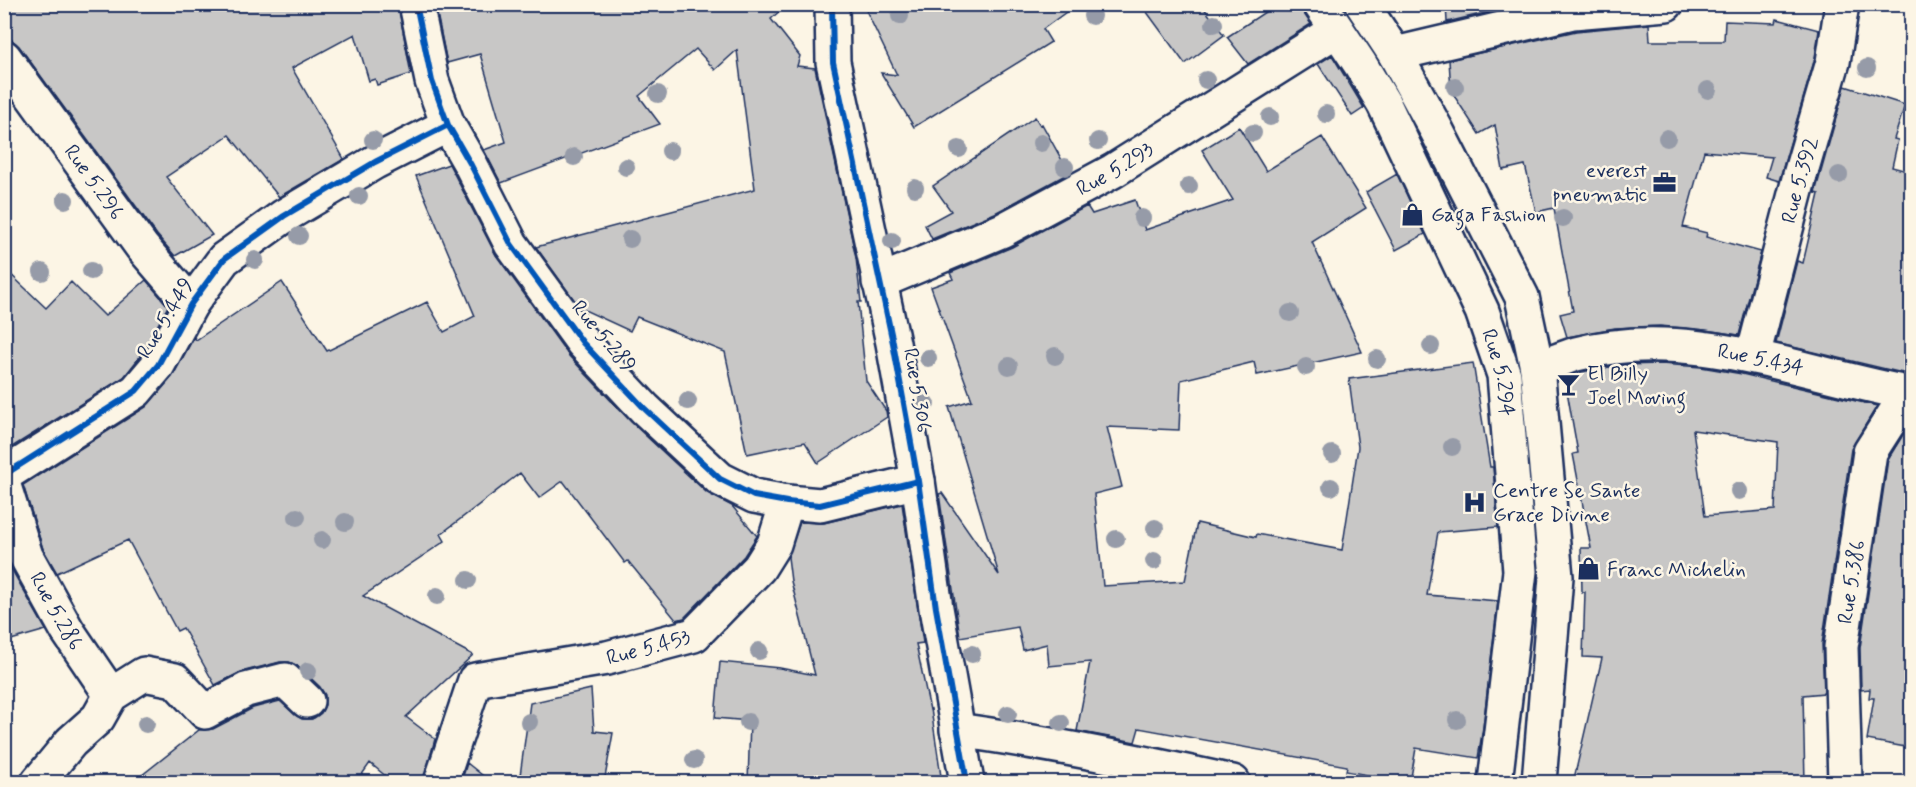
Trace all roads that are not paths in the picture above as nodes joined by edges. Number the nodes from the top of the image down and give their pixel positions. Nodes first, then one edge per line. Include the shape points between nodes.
1 (416, 4) edge
2 (832, 4) edge
3 (1362, 4) edge
4 (1666, 4) edge
5 (1842, 4) edge
6 (1328, 17) edge
7 (1395, 54) junction
8 (4, 57) edge
9 (448, 125) junction
10 (879, 282) junction
11 (191, 304) junction
12 (1753, 356) junction
13 (1538, 368) junction
14 (1909, 394) edge
15 (4, 475) edge
16 (918, 481) junction
17 (4, 486) edge
18 (787, 502) junction
19 (111, 695) junction
20 (307, 701) dead end
21 (957, 730) junction
22 (38, 783) edge
23 (441, 783) edge
24 (967, 783) edge
25 (1233, 783) edge
26 (1495, 783) edge
27 (1539, 783) edge
28 (1845, 783) edge

1 - 9 street, Rue 5.289 via 432,81
2 - 10 street, Rue 5.306 via 833,62
3 - 7 street, Rue 5.294
4 - 7 street via 1573,12
5 - 12 street, Rue 5.392 via 1833,62
6 - 10 street, Rue 5.293 via 1113,171 1003,230
6 - 26 street, Rue 5.294 via 1384,104 1482,311 1504,375 1520,571
7 - 13 street, Rue 5.294 via 1522,297
8 - 11 street, Rue 5.296 via 142,248
9 - 11 street, Rue 5.449 via 375,162 276,222 224,259
9 - 18 street, Rue 5.289 via 511,244 583,343 645,409 720,479 754,496
10 - 16 street, Rue 5.306
11 - 15 street, Rue 5.449 via 158,365 136,391
12 - 13 street, Rue 5.434 via 1676,346 1623,346 1576,354
12 - 14 street, Rue 5.434
13 - 27 street, Rue 5.294 via 1556,577
14 - 28 street, Rue 5.386 via 1870,452 1841,647
16 - 18 street, Rue 5.289 via 820,505
16 - 21 street, Rue 5.306
17 - 19 street, Rue 5.286 via 26,556 67,630
18 - 23 street, Rue 5.453 via 774,544 759,568 694,635 607,658 476,681
19 - 20 street via 144,674 175,680 205,712 246,690 285,680
19 - 22 street via 98,718 71,742
21 - 24 street, Rue 5.306
21 - 25 street via 1134,760

